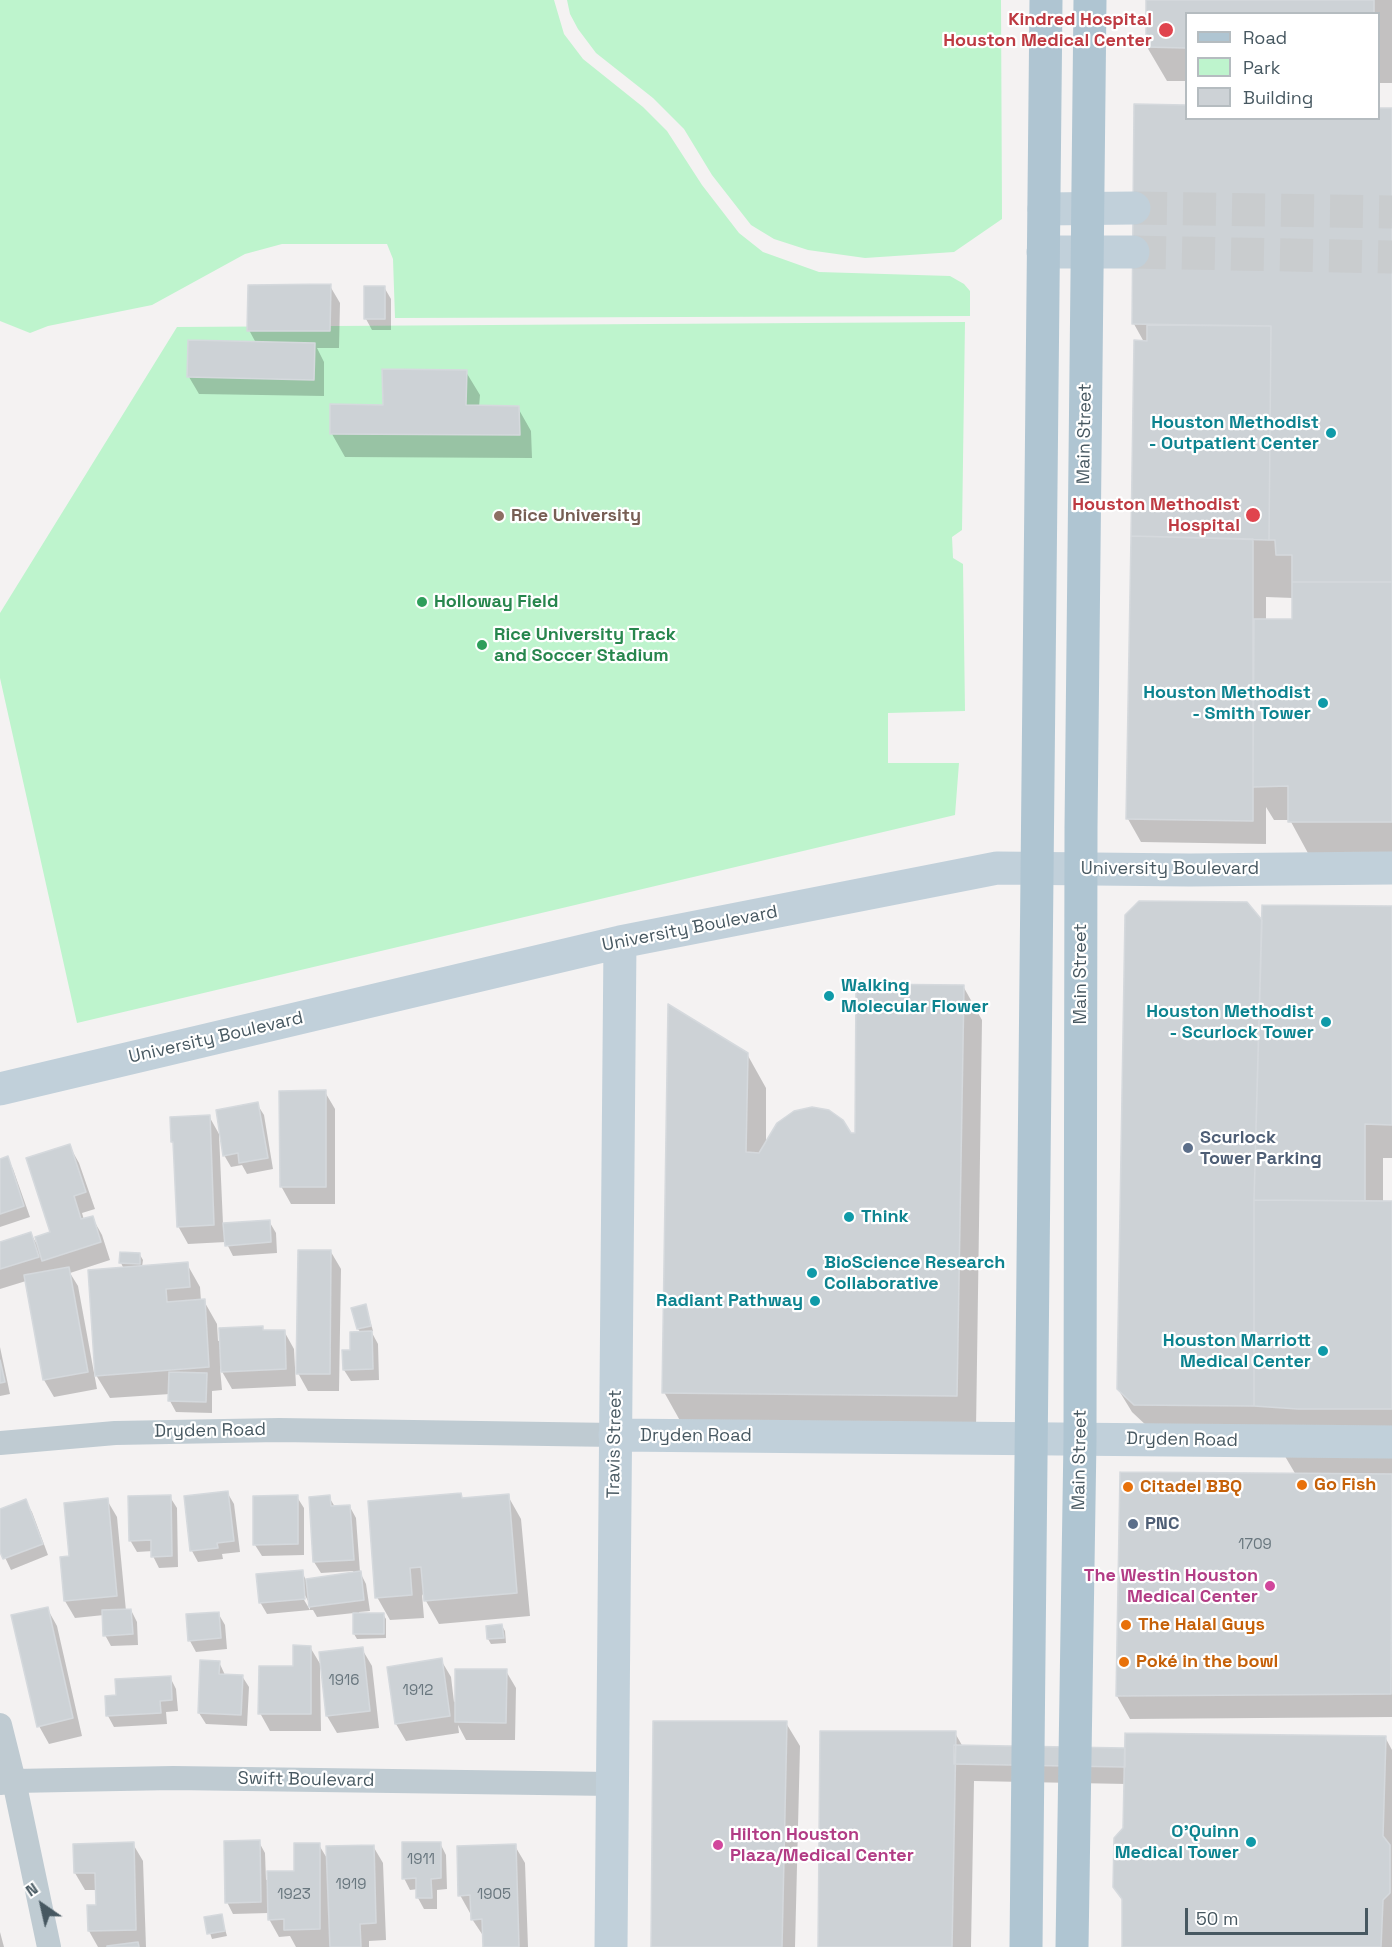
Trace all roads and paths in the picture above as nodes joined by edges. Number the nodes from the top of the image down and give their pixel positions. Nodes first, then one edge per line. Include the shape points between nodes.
1 (1046, 0) edge
2 (1090, 0) edge
3 (1134, 208) tunnel mouth
4 (1044, 209) junction
5 (1088, 210) junction
6 (1043, 252) junction
7 (1133, 252) tunnel mouth
8 (1087, 253) junction
9 (1037, 867) junction
10 (1392, 868) edge
11 (1080, 869) junction
12 (620, 942) junction
13 (0, 1089) edge
14 (615, 1435) junction
15 (1031, 1439) junction
16 (1080, 1439) junction
17 (1392, 1442) edge
18 (0, 1443) edge
19 (0, 1725) edge
20 (7, 1782) edge
21 (612, 1784) junction
22 (49, 1947) edge
23 (611, 1947) edge
24 (1026, 1947) edge
25 (1072, 1947) edge

1 - 4 main road
2 - 5 main road, Main Street
3 - 5 street
4 - 5 street
4 - 6 main road
5 - 8 main road, Main Street
6 - 8 street
6 - 9 main road
7 - 8 street
8 - 11 main road, Main Street
9 - 11 street, University Boulevard
9 - 12 street, University Boulevard via 997,868
9 - 15 main road
10 - 11 street, University Boulevard
11 - 16 main road, Main Street
12 - 13 street, University Boulevard
12 - 14 street, Travis Street
14 - 15 street, Dryden Road
14 - 18 street, Dryden Road via 259,1431 115,1433
14 - 21 street, Travis Street
15 - 16 street, Dryden Road
15 - 24 main road
16 - 17 street, Dryden Road
16 - 25 main road, Main Street
19 - 20 street
20 - 21 street, Swift Boulevard via 172,1778
20 - 22 street
21 - 23 street, Travis Street

